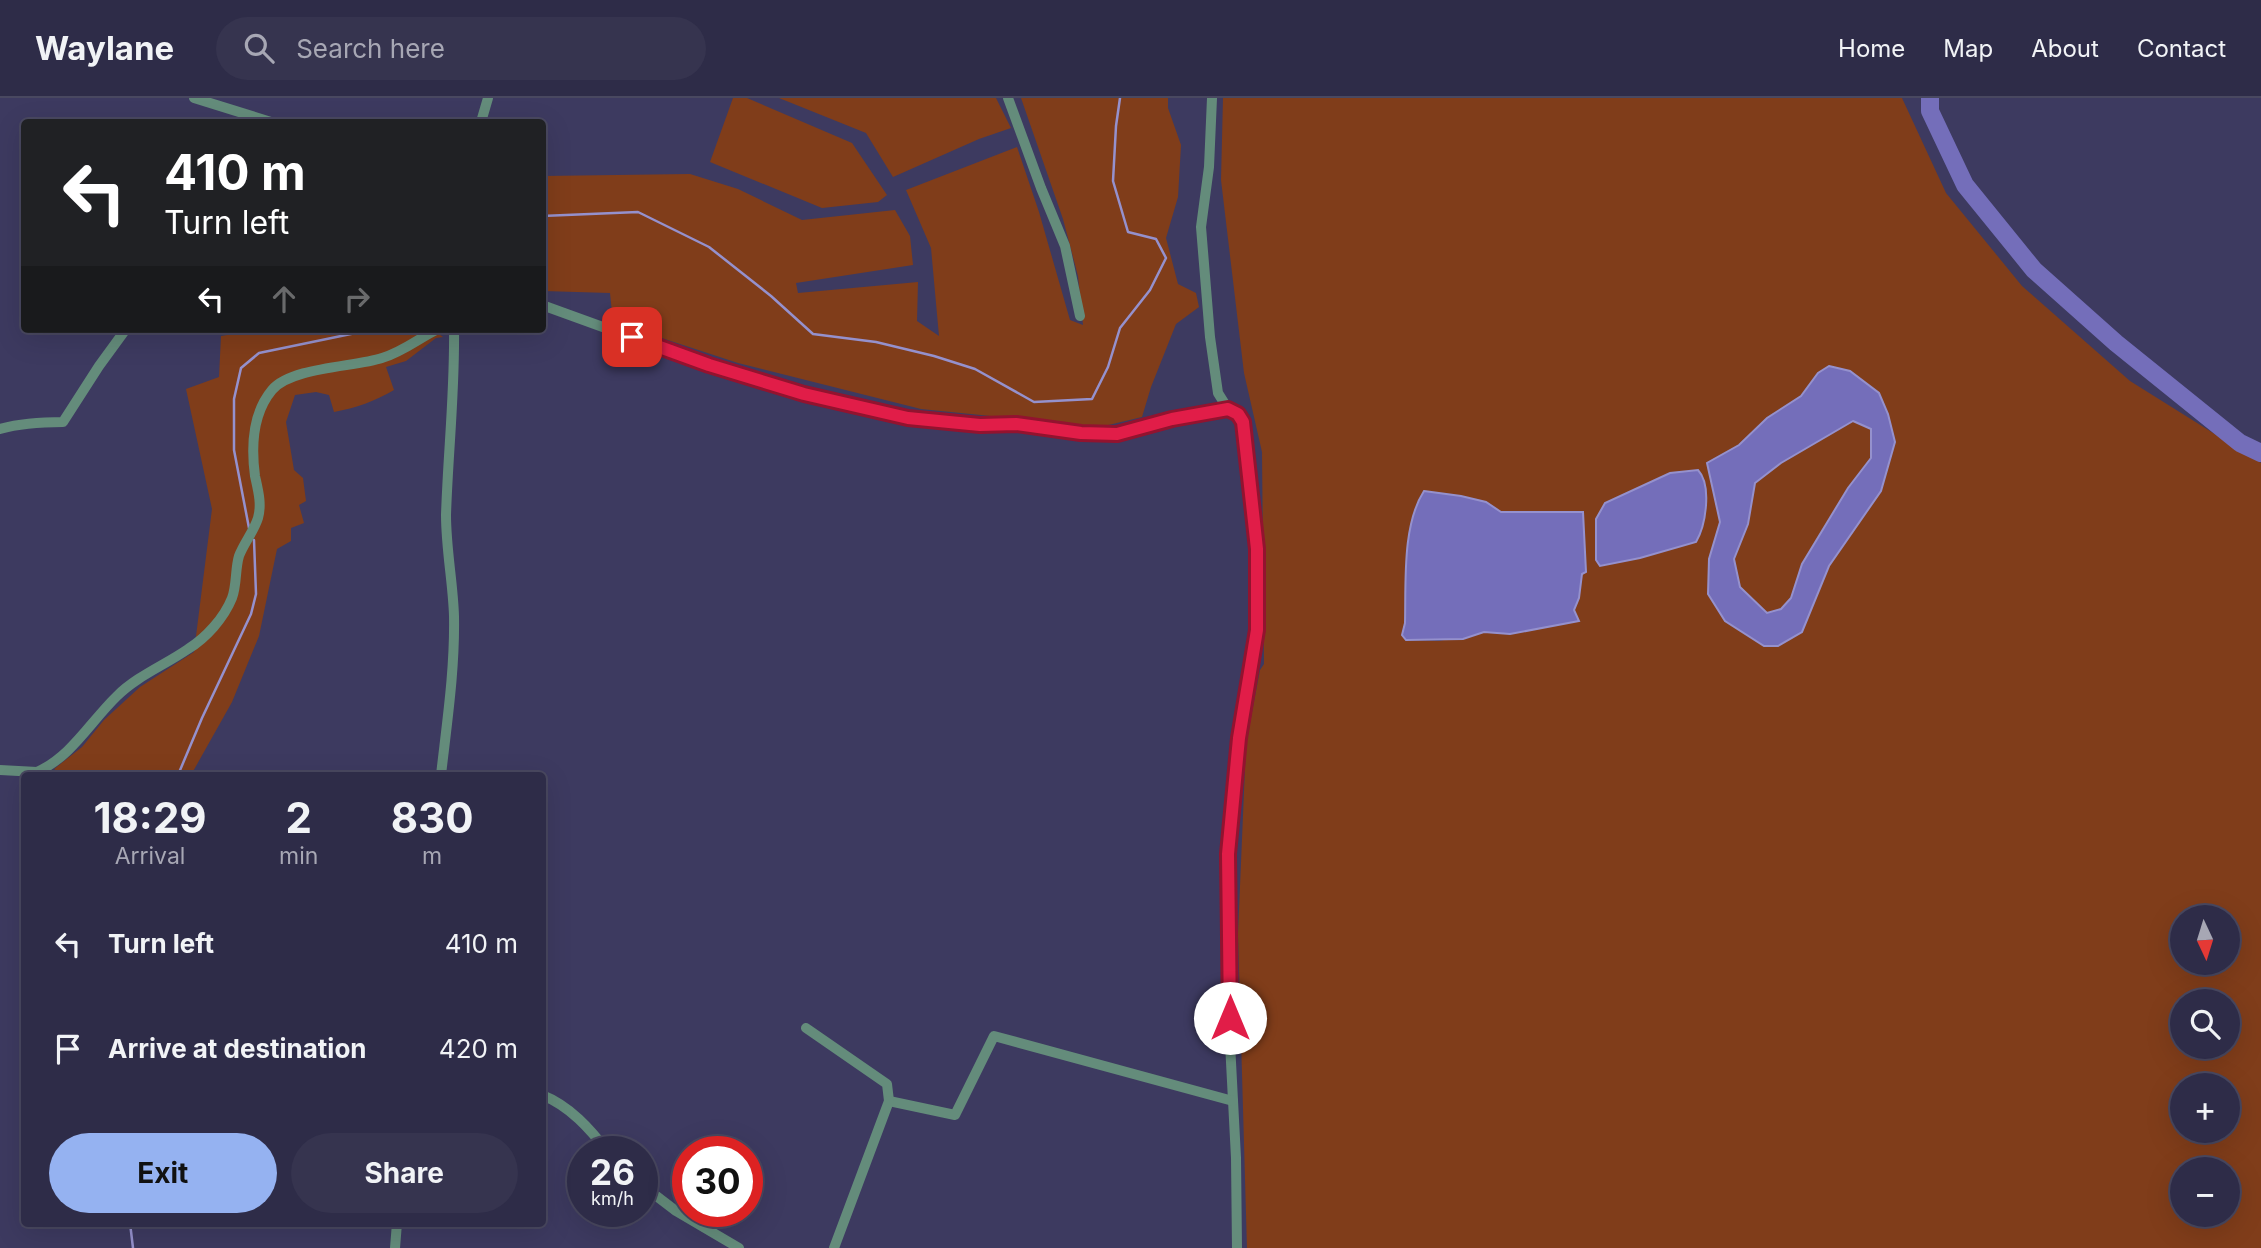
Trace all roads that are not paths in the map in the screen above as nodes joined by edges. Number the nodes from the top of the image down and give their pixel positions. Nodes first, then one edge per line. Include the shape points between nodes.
1 (194, 98) edge
2 (488, 98) edge
3 (1008, 98) edge
4 (1212, 98) edge
5 (251, 119) edge
6 (482, 119) edge
7 (546, 306) edge
8 (1080, 316) dead end
9 (123, 333) edge
10 (430, 333) edge
11 (454, 333) edge
12 (1228, 409) junction
13 (0, 429) edge
14 (0, 770) edge
15 (21, 772) edge
16 (44, 772) edge
17 (441, 772) edge
18 (806, 1028) dead end
19 (546, 1096) edge
20 (889, 1101) junction
21 (1233, 1101) junction
22 (596, 1136) edge
23 (658, 1197) edge
24 (397, 1227) edge
25 (395, 1248) edge
26 (739, 1248) edge
27 (834, 1248) edge
28 (1237, 1248) edge

1 - 5 street
2 - 6 street
3 - 8 street via 1065,246
4 - 12 street via 1201,227 1218,393
7 - 12 street via 769,383 908,418 1117,434
9 - 13 street via 63,422 39,421
10 - 16 street via 403,351 293,377 273,388 258,414 253,439 258,519 239,558 232,597 216,624 190,648 118,695
11 - 17 street via 446,518 454,662
12 - 21 street via 1243,422 1257,549 1257,630 1239,738 1228,854
14 - 15 street
18 - 20 street via 887,1084
19 - 22 street
20 - 21 street via 955,1115 994,1036
20 - 27 street
21 - 28 street
23 - 26 street
24 - 25 street

